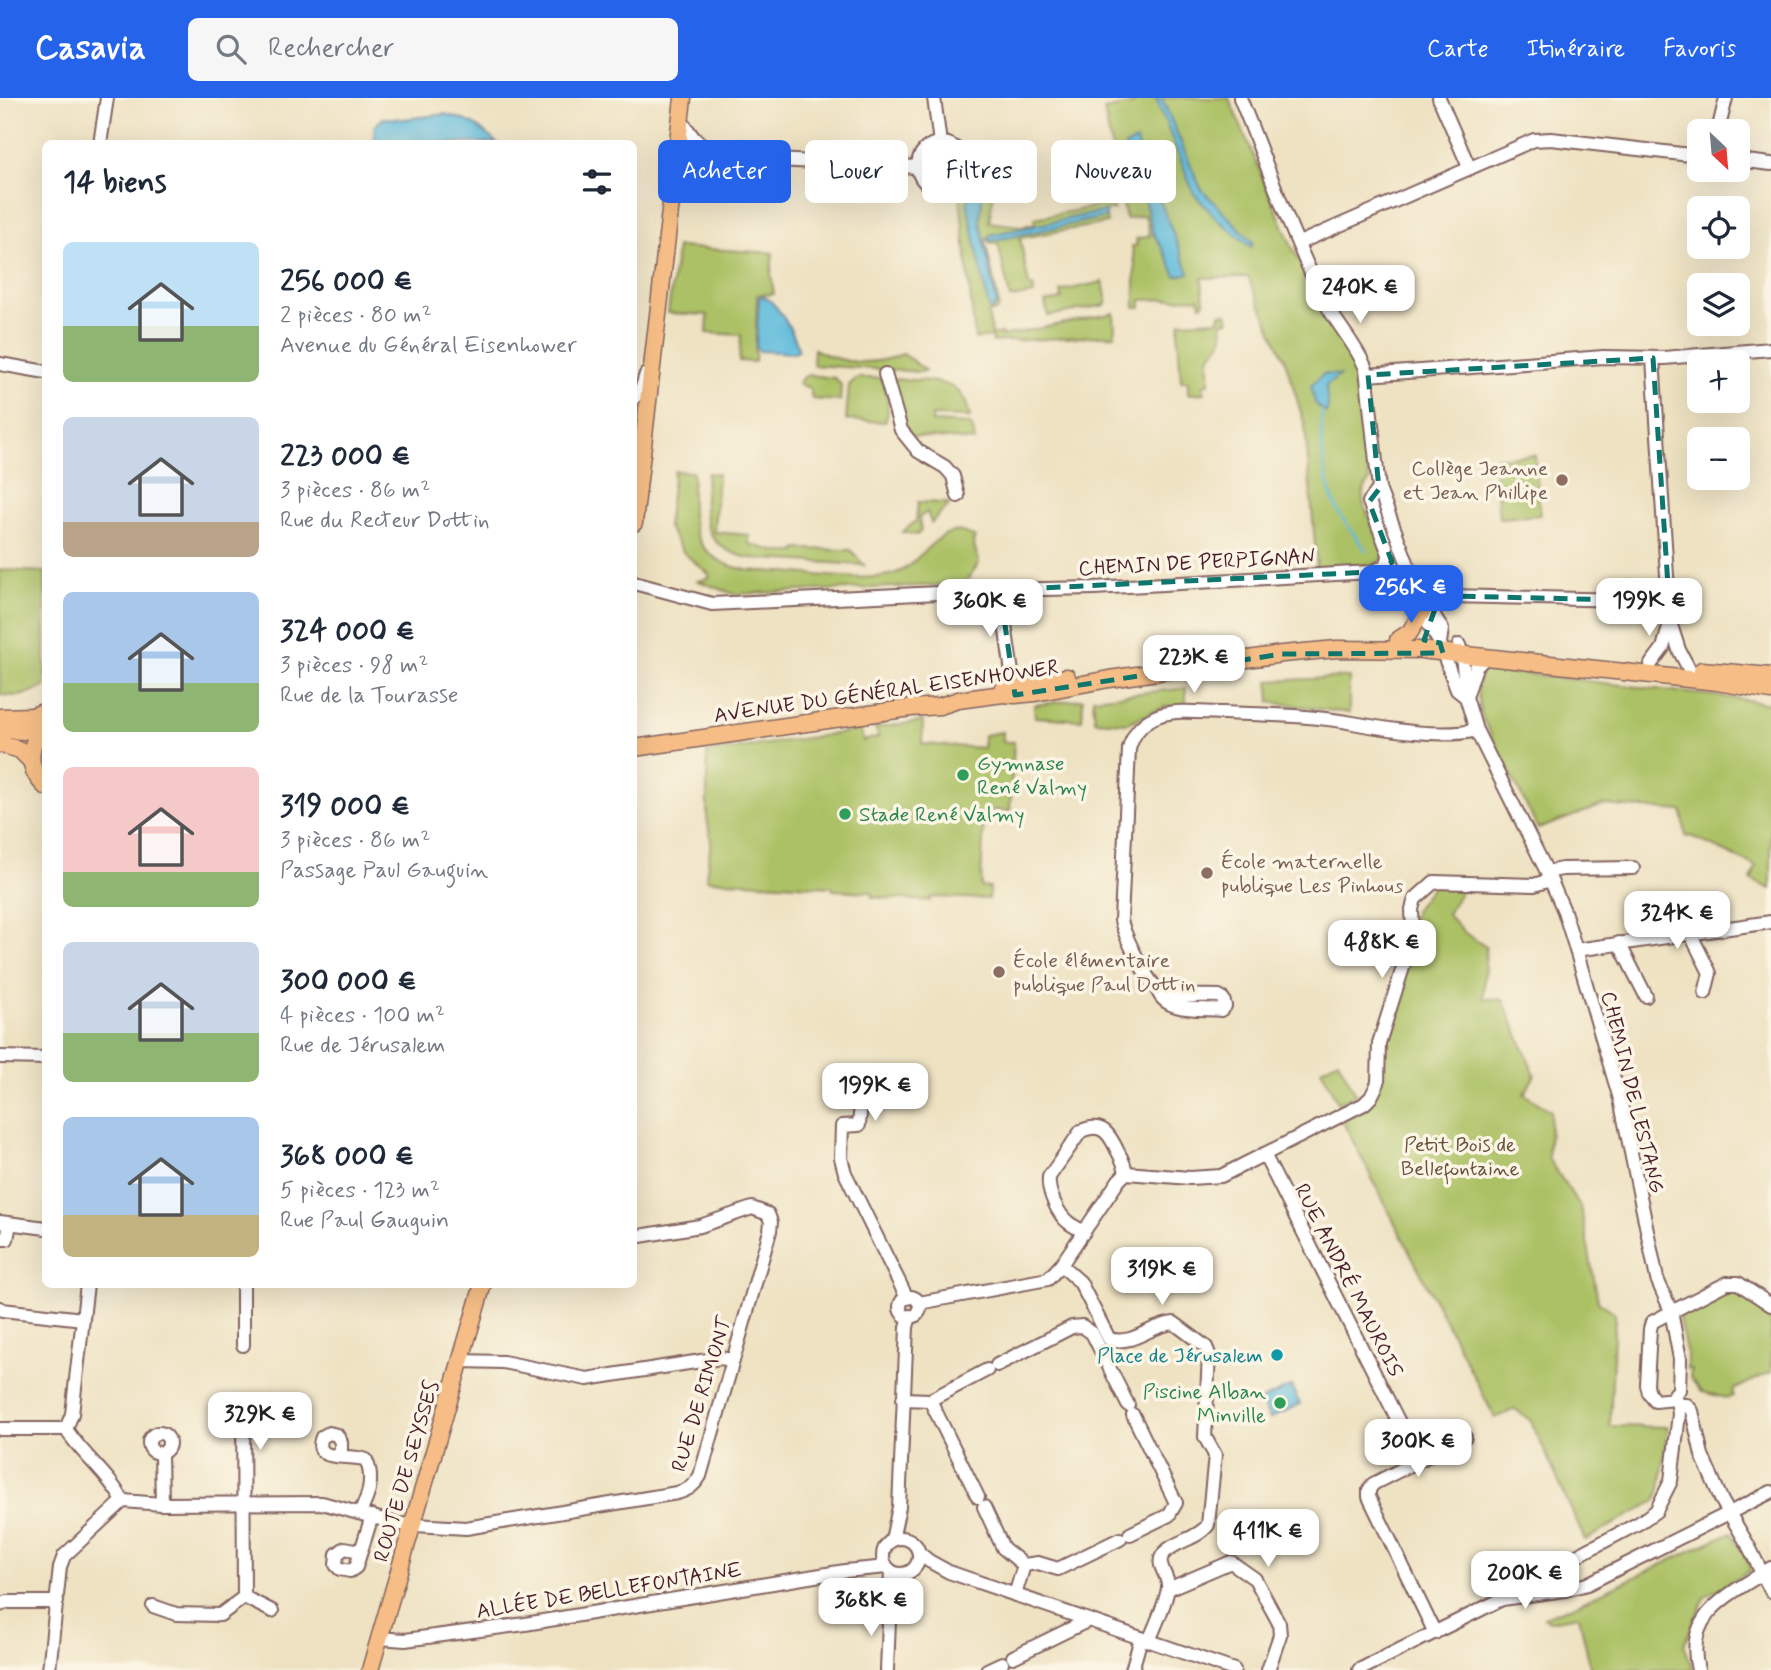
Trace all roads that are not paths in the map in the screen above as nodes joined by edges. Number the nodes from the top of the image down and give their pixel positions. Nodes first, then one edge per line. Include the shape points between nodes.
1 (107, 98) edge
2 (683, 98) edge
3 (934, 98) edge
4 (1240, 98) edge
5 (1438, 98) edge
6 (1726, 98) edge
7 (680, 119) junction
8 (1721, 119) edge
9 (101, 140) edge
10 (678, 140) edge
11 (696, 140) edge
12 (940, 140) edge
13 (922, 153) edge
14 (1687, 155) edge
15 (791, 161) edge
16 (1750, 161) edge
17 (1771, 164) edge
18 (918, 167) junction
19 (1469, 167) junction
20 (922, 178) edge
21 (671, 203) edge
22 (1299, 243) junction
23 (1771, 349) edge
24 (1653, 358) junction
25 (0, 364) edge
26 (652, 365) junction
27 (42, 371) edge
28 (885, 374) dead end
29 (1368, 375) junction
30 (637, 392) edge
31 (640, 414) edge
32 (637, 444) edge
33 (642, 453) junction
34 (1379, 489) junction
35 (958, 496) dead end
36 (637, 497) edge
37 (637, 584) edge
38 (1000, 590) junction
39 (1669, 601) junction
40 (1428, 611) junction
41 (1670, 622) junction
42 (1398, 640) junction
43 (1441, 648) junction
44 (1460, 650) junction
45 (1485, 657) junction
46 (1651, 664) junction
47 (1689, 669) junction
48 (1771, 676) edge
49 (1014, 690) junction
50 (1771, 691) edge
51 (1465, 697) junction
52 (0, 717) edge
53 (42, 720) edge
54 (42, 723) edge
55 (42, 726) edge
56 (0, 730) edge
57 (1476, 730) junction
58 (637, 740) edge
59 (0, 744) edge
60 (637, 748) edge
61 (31, 761) junction
62 (42, 783) edge
63 (1633, 868) dead end
64 (1548, 876) junction
65 (1771, 922) edge
66 (1690, 933) junction
67 (1619, 943) junction
68 (1576, 950) junction
69 (1158, 990) dead end
70 (1705, 993) dead end
71 (1646, 996) dead end
72 (0, 1057) edge
73 (42, 1058) edge
74 (862, 1092) dead end
75 (1264, 1154) junction
76 (1126, 1173) junction
77 (5, 1223) edge
78 (42, 1228) edge
79 (1084, 1231) junction
80 (637, 1236) edge
81 (0, 1239) edge
82 (1061, 1265) junction
83 (87, 1288) edge
84 (243, 1288) edge
85 (482, 1288) edge
86 (906, 1298) junction
87 (919, 1303) junction
88 (1771, 1305) edge
89 (1, 1310) edge
90 (1671, 1311) junction
91 (910, 1316) junction
92 (83, 1319) junction
93 (243, 1345) dead end
94 (732, 1360) junction
95 (460, 1361) junction
96 (903, 1399) junction
97 (930, 1400) junction
98 (1680, 1400) junction
99 (243, 1401) dead end
100 (0, 1429) edge
101 (66, 1429) junction
102 (1465, 1437) dead end
103 (161, 1453) dead end
104 (341, 1456) dead end
105 (1418, 1460) junction
106 (1771, 1492) edge
107 (123, 1501) junction
108 (244, 1503) junction
109 (162, 1504) junction
110 (899, 1507) junction
111 (1729, 1513) junction
112 (366, 1514) junction
113 (412, 1525) junction
114 (908, 1539) junction
115 (892, 1540) junction
116 (360, 1551) dead end
117 (919, 1553) junction
118 (887, 1565) junction
119 (1024, 1565) junction
120 (910, 1570) junction
121 (1767, 1570) edge
122 (949, 1572) junction
123 (1168, 1589) junction
124 (1771, 1591) edge
125 (1015, 1595) junction
126 (244, 1597) junction
127 (1502, 1599) junction
128 (57, 1602) junction
129 (0, 1605) edge
130 (153, 1606) dead end
131 (890, 1610) junction
132 (272, 1611) dead end
133 (1087, 1621) junction
134 (1435, 1633) junction
135 (379, 1638) junction
136 (1145, 1640) junction
137 (49, 1670) edge
138 (370, 1670) edge
139 (887, 1670) edge
140 (987, 1670) edge
141 (1132, 1670) edge
142 (1234, 1670) edge
143 (1268, 1670) edge
144 (1359, 1670) edge
145 (1698, 1670) edge

1 - 9 street
2 - 7 main road
3 - 12 street
4 - 22 street, CHEMIN DE LESTANG
5 - 19 street
6 - 8 street
7 - 10 main road
7 - 11 street
13 - 18 street
14 - 19 street via 1543,139
15 - 18 street
16 - 17 street
18 - 20 street
19 - 22 street
21 - 26 main road
22 - 29 street, CHEMIN DE LESTANG via 1323,298 1359,352
23 - 24 street
24 - 29 street via 1603,357
24 - 39 street
25 - 27 street
26 - 30 street
26 - 31 main road
28 - 35 street via 901,430 918,451 953,476
29 - 34 street, CHEMIN DE LESTANG
31 - 33 main road
32 - 33 street
33 - 36 main road
34 - 38 street, CHEMIN DE PERPIGNAN via 1369,502 1389,561 1371,572
34 - 40 street, CHEMIN DE LESTANG
37 - 38 street, CHEMIN DE PERPIGNAN via 712,604
38 - 49 street
39 - 40 street via 1450,596
39 - 41 street
40 - 42 main road
40 - 43 street, CHEMIN DE LESTANG via 1442,629
41 - 46 street via 1664,648
41 - 47 street
42 - 43 main road, AVENUE DU GÉNÉRAL EISENHOWER via 1421,639
42 - 49 main road, AVENUE DU GÉNÉRAL EISENHOWER via 1291,644
43 - 44 main road, AVENUE DU GÉNÉRAL EISENHOWER
43 - 49 main road, AVENUE DU GÉNÉRAL EISENHOWER via 1282,653
43 - 51 street, CHEMIN DE LESTANG via 1457,690
44 - 45 main road, AVENUE DU GÉNÉRAL EISENHOWER
44 - 46 main road, AVENUE DU GÉNÉRAL EISENHOWER
44 - 51 street, CHEMIN DE LESTANG
45 - 50 main road, AVENUE DU GÉNÉRAL EISENHOWER
45 - 51 street via 1476,667
46 - 47 main road, AVENUE DU GÉNÉRAL EISENHOWER
47 - 48 main road, AVENUE DU GÉNÉRAL EISENHOWER
49 - 58 main road, AVENUE DU GÉNÉRAL EISENHOWER
49 - 60 main road, AVENUE DU GÉNÉRAL EISENHOWER via 940,706
51 - 57 street, CHEMIN DE LESTANG
52 - 53 main road
54 - 56 main road via 24,732
55 - 61 main road via 33,743
57 - 64 street, CHEMIN DE LESTANG
57 - 69 street via 1390,730 1325,720 1194,712 1159,715 1146,722 1135,732 1129,749 1121,920
59 - 61 main road via 20,750
61 - 62 main road
63 - 64 street via 1562,869
64 - 68 street, CHEMIN DE LESTANG
64 - 75 street via 1534,885 1443,881 1428,885 1412,909 1413,936 1379,1043 1376,1090 1364,1104
65 - 66 street
66 - 67 street
66 - 70 street via 1710,973
67 - 68 street
67 - 71 street
68 - 90 street, CHEMIN DE LESTANG via 1619,1099 1655,1269
72 - 73 street
74 - 86 street via 859,1125 842,1126 841,1158
75 - 76 street via 1221,1176
75 - 105 street, RUE ANDRÉ MAUROIS
76 - 79 street
76 - 79 street via 1108,1133 1089,1128 1081,1131 1048,1184 1060,1213
77 - 78 street
77 - 81 street via 7,1240
79 - 82 street
80 - 94 street, RUE DE RIMONT via 700,1226 752,1208 768,1214 770,1231
82 - 87 street via 1048,1279 1037,1282
82 - 123 street via 1080,1282 1109,1339 1123,1343 1164,1323 1174,1323 1209,1354 1205,1437 1215,1455 1208,1525 1161,1557
83 - 92 street
84 - 93 street
85 - 95 main road, ROUTE DE SEYSSES
86 - 87 street
86 - 91 street via 901,1310
87 - 91 street via 917,1314
88 - 90 street via 1738,1283 1727,1283
89 - 92 street
90 - 98 street, CHEMIN DE LESTANG via 1680,1359
90 - 98 street via 1652,1322 1647,1385 1656,1401
91 - 96 street
92 - 101 street via 72,1414
94 - 95 street via 587,1378 503,1362
94 - 113 street, RUE DE RIMONT via 700,1476 687,1490 466,1528
95 - 113 main road, ROUTE DE SEYSSES
96 - 97 street
96 - 110 street
97 - 119 street via 1003,1548
97 - 119 street via 1072,1327 1082,1326 1092,1333 1176,1503 1169,1515 1064,1567
98 - 111 street via 1692,1411 1702,1455
98 - 127 street, CHEMIN DE LESTANG via 1671,1481 1656,1511 1537,1577 1511,1586
99 - 108 street
100 - 101 street
101 - 107 street
102 - 105 street
103 - 109 street
104 - 112 street via 359,1456 370,1468
105 - 134 street via 1373,1484 1369,1497
106 - 111 street
107 - 109 street, RUE DE RIMONT
107 - 128 street via 64,1556
108 - 109 street, RUE DE RIMONT
108 - 112 street, RUE DE RIMONT via 321,1503
108 - 126 street
110 - 114 street
110 - 115 street
111 - 121 street
111 - 127 street via 1587,1584
112 - 113 street, RUE DE RIMONT
112 - 116 street
113 - 135 main road, ROUTE DE SEYSSES
114 - 115 street
114 - 117 street
115 - 118 street
117 - 120 street
117 - 122 street
118 - 120 street
118 - 131 street
118 - 135 street, ALLÉE DE BELLEFONTAINE via 524,1624 405,1640
119 - 125 street
120 - 122 street
120 - 131 street
121 - 124 street
121 - 145 street via 1714,1605 1706,1616 1695,1648
122 - 125 street
123 - 136 street
123 - 143 street via 1231,1562 1255,1579 1281,1630
125 - 133 street
126 - 130 street via 220,1615 176,1614
126 - 132 street
127 - 134 street
128 - 129 street
128 - 137 street
131 - 139 street
133 - 136 street
133 - 140 street
134 - 144 street
135 - 138 main road, ROUTE DE SEYSSES
136 - 141 street
136 - 142 street

